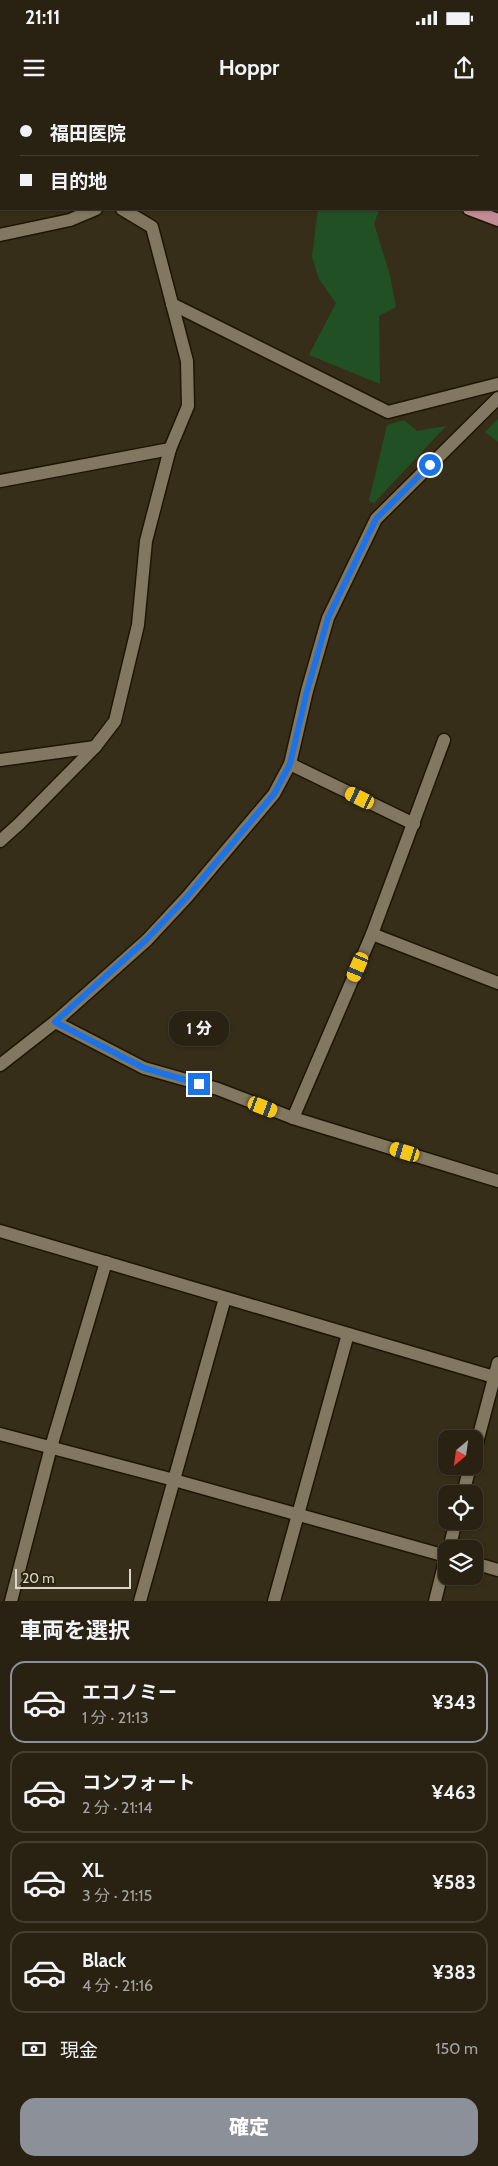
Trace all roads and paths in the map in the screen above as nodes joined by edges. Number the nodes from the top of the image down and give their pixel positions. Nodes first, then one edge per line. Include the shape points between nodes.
1 (94, 210) edge
2 (124, 210) edge
3 (472, 210) edge
4 (498, 220) edge
5 (0, 235) edge
6 (172, 304) junction
7 (498, 384) edge
8 (498, 398) edge
9 (170, 449) junction
10 (0, 481) edge
11 (444, 740) dead end
12 (95, 747) junction
13 (0, 760) edge
14 (290, 764) junction
15 (414, 824) junction
16 (0, 840) edge
17 (372, 934) junction
18 (498, 983) edge
19 (55, 1022) junction
20 (0, 1065) edge
21 (293, 1118) junction
22 (498, 1181) edge
23 (0, 1231) edge
24 (106, 1262) junction
25 (225, 1298) junction
26 (348, 1334) junction
27 (498, 1363) edge
28 (494, 1377) junction
29 (480, 1430) edge
30 (0, 1434) edge
31 (51, 1447) junction
32 (174, 1480) junction
33 (298, 1514) junction
34 (438, 1554) edge
35 (483, 1566) edge
36 (498, 1570) edge
37 (439, 1585) edge
38 (11, 1601) edge
39 (140, 1601) edge
40 (274, 1601) edge
41 (435, 1601) edge

1 - 5 street via 70,220
2 - 6 street via 152,227
3 - 4 main road
6 - 7 street via 388,412
6 - 9 street via 187,361 188,406
8 - 14 street via 376,519 328,618
9 - 10 street
9 - 12 street via 146,541 138,625 115,722
11 - 15 street
12 - 13 street
12 - 16 street
14 - 15 street
14 - 19 street via 274,794 187,897 146,940
15 - 17 street
17 - 18 street
17 - 21 street
19 - 20 street
19 - 21 street via 144,1068 218,1089
21 - 22 street
23 - 24 street
24 - 25 street
24 - 31 street
25 - 26 street
25 - 32 street
26 - 28 street
26 - 33 street
27 - 28 street
28 - 29 street
30 - 31 street
31 - 32 street
31 - 38 street
32 - 33 street
32 - 39 street
33 - 34 street
33 - 40 street
35 - 36 street
37 - 41 street

